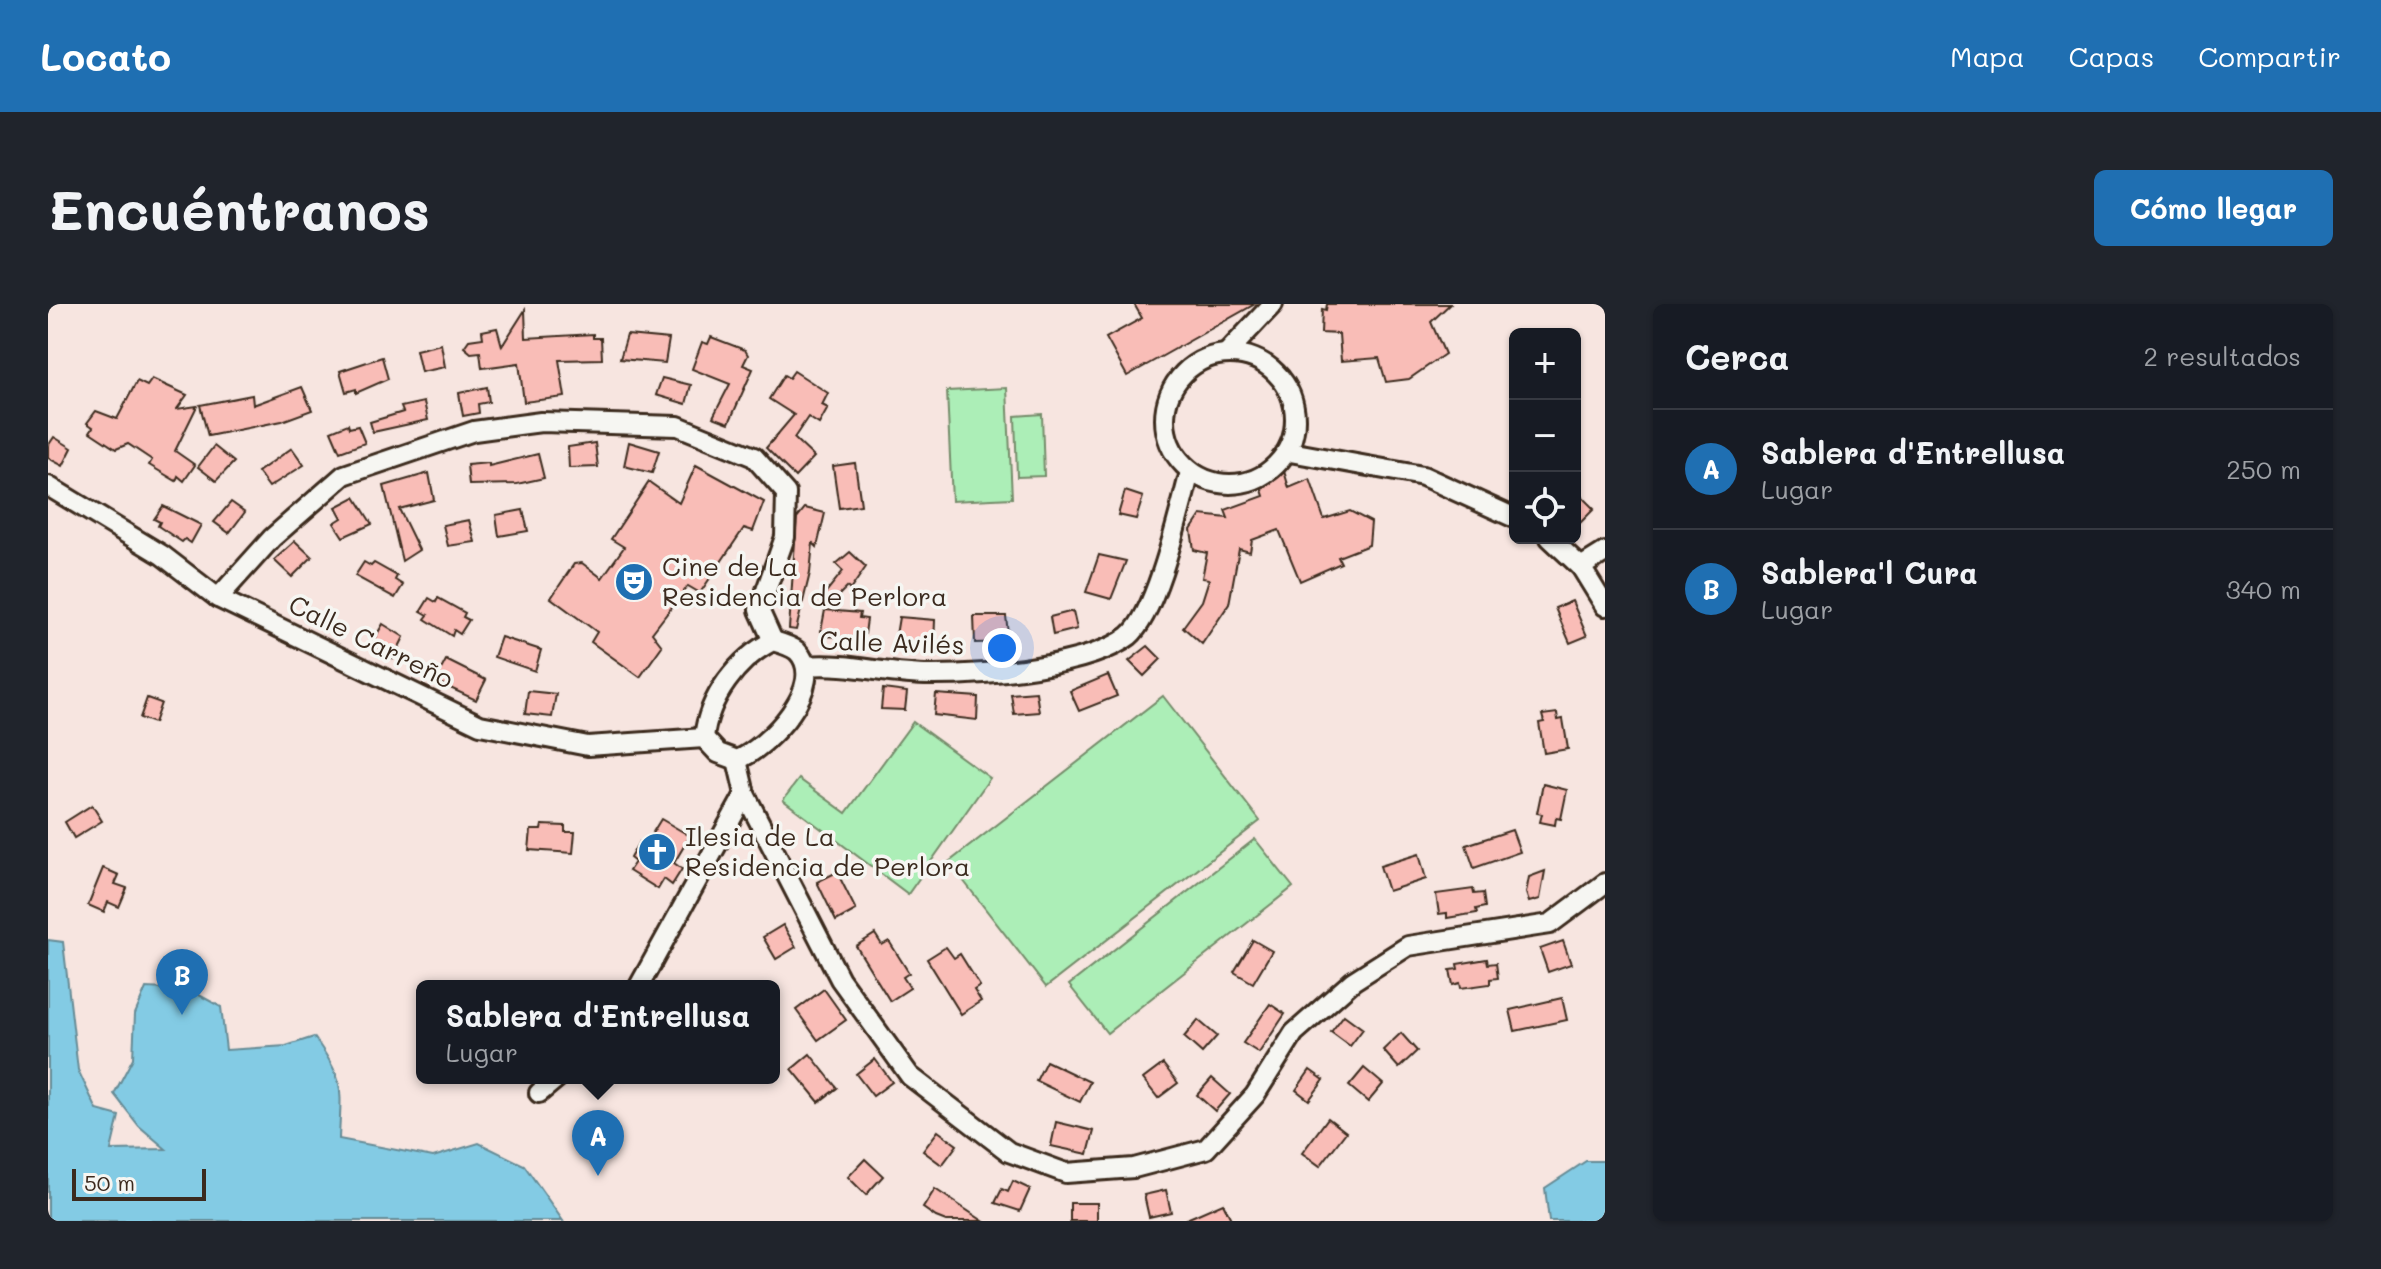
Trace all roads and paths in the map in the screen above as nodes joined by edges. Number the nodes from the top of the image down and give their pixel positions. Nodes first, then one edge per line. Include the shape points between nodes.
1 (1273, 304) edge
2 (1227, 353) junction
3 (1290, 452) junction
4 (1190, 472) junction
5 (48, 486) edge
6 (1509, 515) edge
7 (1556, 544) edge
8 (1605, 552) edge
9 (1581, 567) junction
10 (218, 598) junction
11 (1605, 606) edge
12 (773, 641) junction
13 (806, 666) junction
14 (704, 738) junction
15 (737, 760) junction
16 (745, 794) junction
17 (1605, 883) edge
18 (642, 980) edge
19 (550, 1084) edge
20 (539, 1093) dead end

1 - 2 street
2 - 3 street via 1264,363 1285,384 1295,411
2 - 4 street via 1190,367 1168,398 1167,437
3 - 4 street via 1255,480 1233,485
3 - 6 street via 1423,476
4 - 13 street, Calle Avilés via 1158,586 1130,635 1071,663 932,676 835,663
5 - 10 street, Calle Carreño via 162,555
7 - 9 street
8 - 9 street
9 - 11 street
10 - 12 street via 272,538 344,475 474,431 541,422 678,426 754,457 786,493 785,537 759,610
10 - 14 street, Calle Carreño via 480,725 588,746
12 - 13 street via 796,650
12 - 14 street via 753,650 727,683 707,715
13 - 15 street via 805,687 783,724 756,752
14 - 15 street via 718,753
15 - 16 street
16 - 17 street via 840,979 910,1076 1009,1152 1066,1173 1134,1168 1206,1149 1255,1095 1294,1033 1353,981 1408,946 1550,924
16 - 18 street
19 - 20 street

